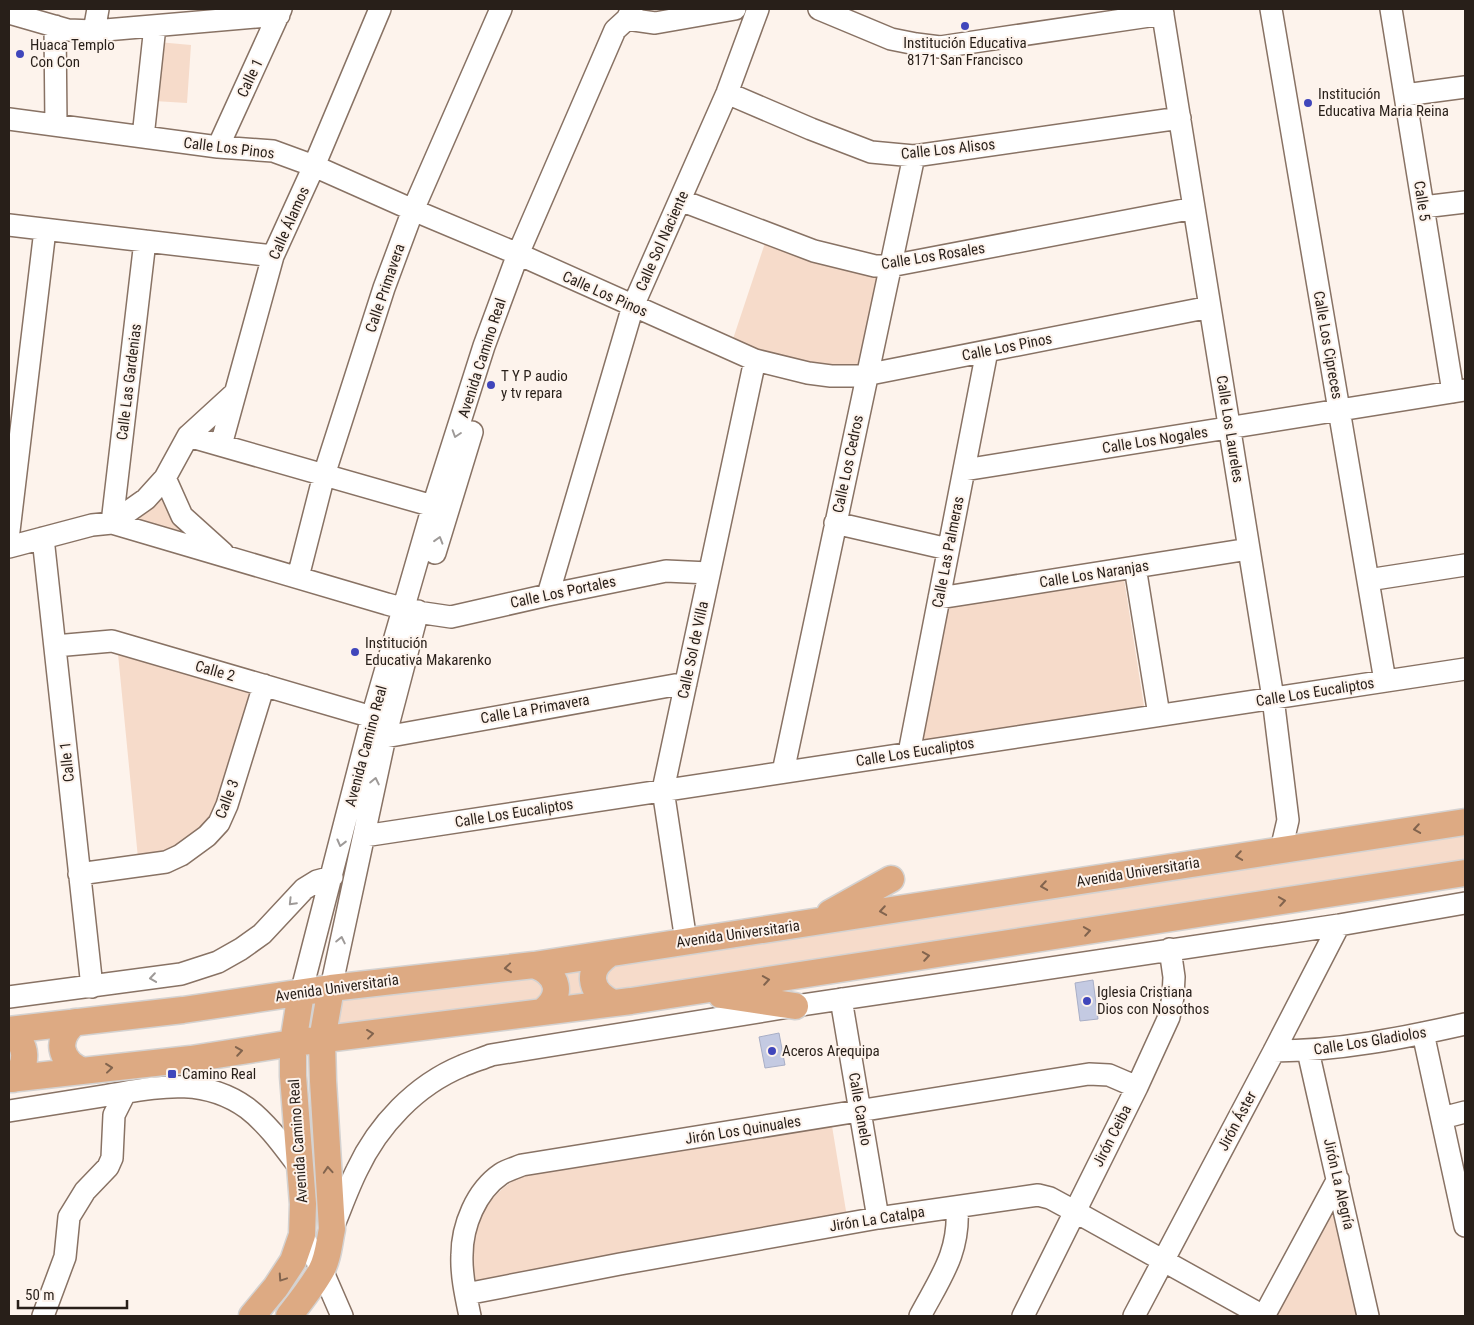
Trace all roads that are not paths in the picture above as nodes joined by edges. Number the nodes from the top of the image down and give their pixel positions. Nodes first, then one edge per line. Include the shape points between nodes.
1 (98, 9) edge
2 (380, 9) edge
3 (501, 9) edge
4 (735, 9) edge
5 (758, 9) edge
6 (819, 9) edge
7 (1271, 9) edge
8 (1391, 9) edge
9 (1162, 11) edge
10 (280, 12) edge
11 (9, 13) edge
12 (630, 14) edge
13 (55, 26) junction
14 (155, 26) junction
15 (94, 31) junction
16 (1465, 87) edge
17 (727, 93) junction
18 (1405, 95) junction
19 (1180, 118) junction
20 (9, 119) edge
21 (56, 125) junction
22 (143, 137) junction
23 (218, 147) junction
24 (914, 156) junction
25 (314, 166) junction
26 (680, 200) junction
27 (1465, 202) edge
28 (1423, 207) junction
29 (1194, 208) junction
30 (412, 210) junction
31 (9, 225) edge
32 (45, 230) junction
33 (145, 241) junction
34 (273, 256) junction
35 (524, 257) junction
36 (890, 266) junction
37 (633, 306) junction
38 (1210, 307) junction
39 (987, 351) junction
40 (755, 360) junction
41 (867, 375) junction
42 (1459, 391) edge
43 (235, 393) junction
44 (1339, 411) junction
45 (1230, 428) junction
46 (188, 436) junction
47 (221, 446) junction
48 (964, 470) junction
49 (324, 475) junction
50 (165, 478) junction
51 (433, 506) junction
52 (835, 523) junction
53 (112, 524) junction
54 (9, 531) edge
55 (43, 538) junction
56 (9, 546) edge
57 (948, 549) junction
58 (1249, 549) junction
59 (227, 556) junction
60 (1465, 565) edge
61 (1135, 567) junction
62 (710, 573) junction
63 (298, 577) junction
64 (1368, 580) junction
65 (548, 595) junction
66 (939, 598) junction
67 (411, 610) junction
68 (55, 646) junction
69 (1465, 669) edge
70 (1385, 681) junction
71 (686, 683) junction
72 (264, 685) junction
73 (1273, 698) junction
74 (1159, 715) junction
75 (372, 717) junction
76 (385, 737) junction
77 (909, 753) junction
78 (783, 772) junction
79 (663, 790) junction
80 (1465, 822) edge
81 (364, 836) junction
82 (1281, 850) junction
83 (1465, 873) edge
84 (79, 874) junction
85 (332, 877) junction
86 (891, 879) dead end
87 (353, 884) junction
88 (1465, 903) edge
89 (813, 922) junction
90 (1339, 925) junction
91 (686, 941) junction
92 (1170, 949) junction
93 (609, 954) junction
94 (534, 965) junction
95 (92, 987) junction
96 (330, 988) junction
97 (693, 992) junction
98 (301, 993) junction
99 (9, 997) edge
100 (841, 999) junction
101 (613, 1003) junction
102 (796, 1006) junction
103 (542, 1012) junction
104 (75, 1022) junction
105 (1465, 1024) edge
106 (9, 1031) edge
107 (1423, 1033) junction
108 (322, 1040) junction
109 (293, 1043) junction
110 (1274, 1051) junction
111 (1308, 1051) junction
112 (83, 1070) junction
113 (11, 1079) edge
114 (1137, 1086) junction
115 (124, 1092) junction
116 (9, 1111) edge
117 (860, 1111) junction
118 (1465, 1112) edge
119 (1442, 1118) junction
120 (300, 1168) junction
121 (1338, 1179) junction
122 (958, 1207) junction
123 (1074, 1211) junction
124 (1464, 1212) edge
125 (878, 1218) junction
126 (332, 1229) junction
127 (302, 1235) junction
128 (1164, 1260) junction
129 (322, 1270) junction
130 (466, 1294) junction
131 (43, 1316) edge
132 (252, 1316) edge
133 (289, 1316) edge
134 (342, 1316) edge
135 (470, 1316) edge
136 (920, 1316) edge
137 (1022, 1316) edge
138 (1134, 1316) edge
139 (1264, 1316) edge
140 (1368, 1316) edge

1 - 15 street
2 - 25 street, Calle Álamos
3 - 30 street, Calle Primavera
4 - 12 street via 655,23
5 - 17 street, Calle Sol Naciente
6 - 9 street via 891,39 940,47
7 - 44 street, Calle Los Cipreces
8 - 18 street, Calle 5
9 - 19 street, Calle Los Laureles
10 - 14 street
10 - 23 street, Calle 1
11 - 13 street
12 - 35 street, Avenida Camino Real via 628,35
13 - 15 street
13 - 21 street
14 - 15 street
14 - 22 street
16 - 18 street
17 - 24 street, Calle Los Alisos via 871,152
17 - 26 street, Calle Sol Naciente
18 - 28 street, Calle 5
19 - 24 street, Calle Los Alisos
19 - 29 street, Calle Los Laureles
20 - 21 street, Calle Los Pinos
21 - 22 street, Calle Los Pinos
22 - 23 street, Calle Los Pinos
23 - 25 street, Calle Los Pinos via 273,152
24 - 36 street, Calle Los Cedros
25 - 30 street, Calle Los Pinos
25 - 34 street, Calle Álamos
26 - 36 street, Calle Los Rosales via 814,251 875,266
26 - 37 street, Calle Sol Naciente
27 - 28 street
28 - 42 street, Calle 5
29 - 36 street, Calle Los Rosales
29 - 38 street, Calle Los Laureles
30 - 35 street, Calle Los Pinos
30 - 49 street, Calle Primavera
31 - 32 street
32 - 33 street
32 - 54 street
33 - 34 street
33 - 53 street, Calle Las Gardenias
34 - 43 street, Calle Álamos
35 - 37 street, Calle Los Pinos
35 -> 51 street, Avenida Camino Real via 484,346
67 -> 35 street, Avenida Camino Real via 498,349
36 - 41 street, Calle Los Cedros
37 - 40 street, Calle Los Pinos
37 - 65 street, Calle Sol Naciente
38 - 39 street, Calle Los Pinos
38 - 45 street, Calle Los Laureles
39 - 41 street, Calle Los Pinos
39 - 48 street, Calle Las Palmeras
40 - 41 street, Calle Los Pinos via 808,373
40 - 62 street, Calle Sol de Villa
41 - 52 street, Calle Los Cedros
42 - 44 street, Calle Los Nogales
43 - 46 street
43 - 47 street, Calle Álamos
44 - 45 street, Calle Los Nogales
44 - 64 street, Calle Los Cipreces
45 - 48 street, Calle Los Nogales
45 - 58 street, Calle Los Laureles
46 - 47 street
46 - 50 street
47 - 49 street
48 - 57 street, Calle Las Palmeras
49 - 51 street
49 - 63 street, Calle Primavera
50 - 53 street via 146,498
50 - 59 street via 182,516
51 - 67 street, Avenida Camino Real
52 - 57 street
52 - 78 street, Calle Los Cedros
53 - 55 street via 92,525
53 - 59 street, Calle Los Portales
55 - 56 street
55 - 68 street, Calle 1
57 - 66 street, Calle Las Palmeras
58 - 61 street, Calle Los Naranjas
58 - 73 street, Calle Los Laureles
59 - 63 street, Calle Los Portales
60 - 64 street
61 - 66 street, Calle Los Naranjas
61 - 74 street
62 - 65 street, Calle Los Portales via 666,571
62 - 71 street, Calle Sol de Villa
63 - 67 street, Calle Los Portales
64 - 70 street, Calle Los Cipreces
65 - 67 street, Calle Los Portales via 451,616
66 - 77 street, Calle Las Palmeras
67 - 75 street, Avenida Camino Real
67 - 76 street, Avenida Camino Real
68 - 72 street, Calle 2 via 112,641
68 - 84 street, Calle 1
69 - 70 street, Calle Los Eucaliptos
70 - 73 street, Calle Los Eucaliptos
71 - 76 street, Calle La Primavera
71 - 79 street, Calle Sol de Villa
72 - 75 street, Calle 2
72 - 84 street, Calle 3 via 219,823 193,848 166,862
73 - 74 street, Calle Los Eucaliptos
73 - 82 street, Calle Los Laureles via 1288,820
74 - 77 street, Calle Los Eucaliptos
75 -> 85 street, Avenida Camino Real
81 -> 76 street, Avenida Camino Real
77 - 78 street, Calle Los Eucaliptos
78 - 79 street, Calle Los Eucaliptos
79 - 81 street, Calle Los Eucaliptos
79 - 91 street, Calle Sol de Villa
80 -> 82 main road, Avenida Universitaria
81 - 87 street, Avenida Camino Real
82 -> 89 main road, Avenida Universitaria
97 -> 83 main road
84 - 95 street, Calle 1
85 - 87 street
85 -> 95 street via 304,889 262,934 218,962 181,974
85 - 98 street, Avenida Camino Real
86 - 89 main road
96 -> 87 street, Avenida Camino Real
88 - 90 street
89 - 91 main road, Avenida Universitaria
90 - 92 street
90 - 110 street, Jirón Áster
91 - 93 main road, Avenida Universitaria
92 - 100 street
92 - 114 street, Jirón Ceiba via 1174,977 1169,1017
93 - 94 main road, Avenida Universitaria
93 - 101 main road via 594,969 593,980 596,990
94 -> 96 main road, Avenida Universitaria
94 - 103 main road via 544,968 556,986 551,1006
95 - 99 street
96 - 98 main road, Avenida Universitaria
96 - 108 main road, Avenida Camino Real
97 - 101 main road
97 - 102 main road
98 - 104 main road, Avenida Universitaria
98 - 109 main road, Avenida Camino Real
100 - 102 street
100 - 117 street, Calle Canelo
101 - 103 main road
102 - 126 street via 518,1050 461,1066 431,1082 394,1113 357,1168
108 -> 103 main road
104 - 106 main road, Avenida Universitaria
104 - 112 main road via 68,1028 62,1044 68,1061
105 - 107 street, Calle Los Gladiolos
106 - 113 main road via 23,1047 25,1056 20,1073
107 - 111 street, Calle Los Gladiolos
107 - 119 street
108 - 109 main road
126 -> 108 main road, Avenida Camino Real
112 -> 109 main road via 191,1059
109 - 120 main road, Avenida Camino Real
110 - 111 street, Calle Los Gladiolos
110 - 128 street, Jirón Áster
111 - 121 street, Jirón La Alegría
112 - 113 main road
114 - 117 street, Jirón Los Quinuales via 1109,1075 1089,1074
114 - 123 street, Jirón Ceiba
115 - 116 street
115 - 120 street via 168,1086 196,1087 221,1094 246,1108 267,1126
115 - 131 street via 114,1115 112,1158 108,1168 84,1191 69,1218 66,1256
117 - 125 street, Calle Canelo
117 - 130 street, Jirón Los Quinuales via 522,1166 501,1174 486,1187 465,1229 462,1255
118 - 119 street
119 - 124 street
120 - 127 main road, Avenida Camino Real
121 - 139 street
121 - 140 street, Jirón La Alegría
122 - 123 street, Jirón La Catalpa via 1038,1195
122 - 125 street, Jirón La Catalpa
122 - 136 street via 959,1226 952,1256
123 - 128 street, Jirón La Catalpa
123 - 137 street, Jirón Ceiba
125 - 130 street, Jirón La Catalpa
126 - 129 main road, Avenida Camino Real
127 - 129 street
127 -> 132 main road, Avenida Camino Real via 293,1262
128 - 138 street, Jirón Áster
128 - 139 street, Jirón La Catalpa
129 - 133 main road, Avenida Camino Real
129 - 134 street
130 - 135 street, Jirón Los Quinuales

